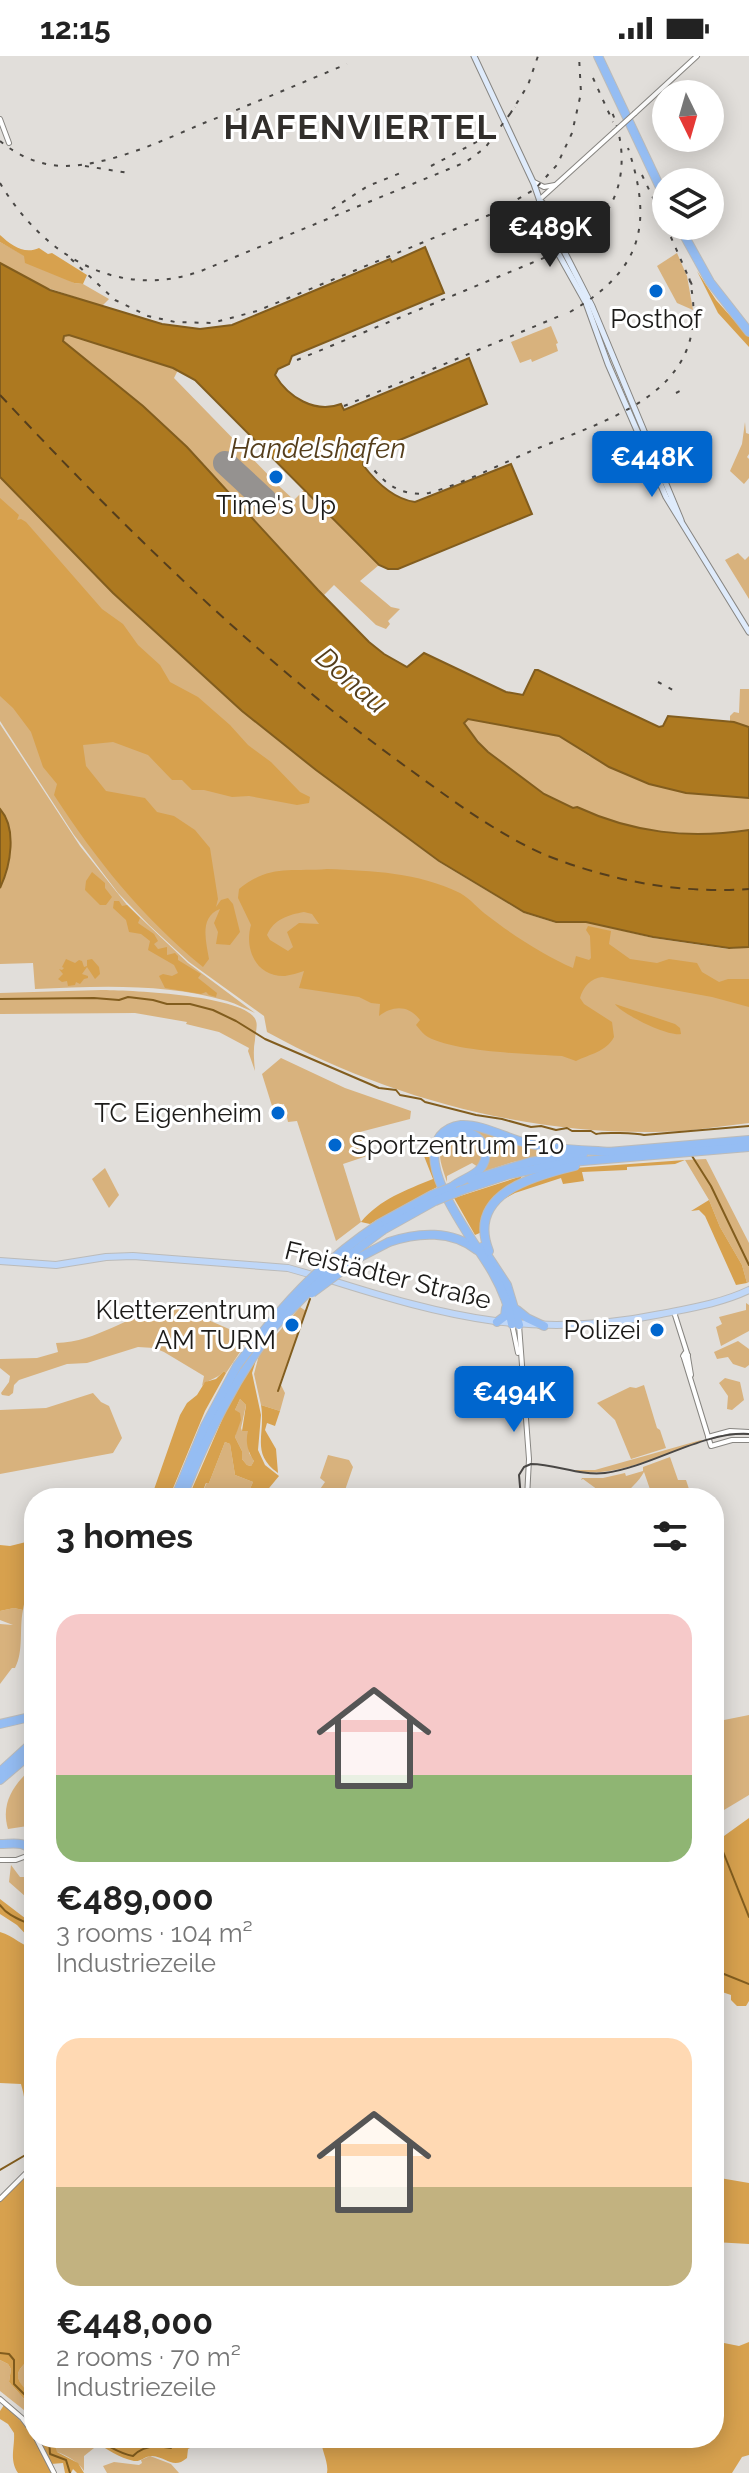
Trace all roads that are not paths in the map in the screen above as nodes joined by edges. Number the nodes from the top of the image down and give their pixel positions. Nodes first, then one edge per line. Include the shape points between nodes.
1 (474, 56) edge
2 (601, 56) edge
3 (697, 56) edge
4 (0, 119) edge
5 (9, 143) dead end
6 (656, 168) edge
7 (652, 169) edge
8 (532, 182) junction
9 (558, 184) junction
10 (539, 200) junction
11 (688, 240) edge
12 (690, 240) edge
13 (749, 325) edge
14 (749, 332) edge
15 (749, 632) edge
16 (749, 1140) edge
17 (749, 1147) edge
18 (699, 1149) junction
19 (609, 1155) junction
20 (458, 1186) junction
21 (381, 1227) junction
22 (480, 1253) junction
23 (490, 1257) junction
24 (0, 1261) edge
25 (749, 1288) edge
26 (511, 1304) junction
27 (674, 1312) junction
28 (497, 1322) junction
29 (516, 1324) junction
30 (275, 1326) junction
31 (544, 1326) junction
32 (749, 1432) edge
33 (708, 1437) junction
34 (749, 1440) edge
35 (179, 1488) edge
36 (186, 1488) edge
37 (527, 1488) edge
38 (24, 1718) edge
39 (0, 1724) edge
40 (24, 1750) edge
41 (24, 1760) edge
42 (0, 1772) edge
43 (0, 1783) edge
44 (0, 1844) edge
45 (24, 1844) edge
46 (24, 1857) edge
47 (0, 1860) edge
48 (24, 2175) edge
49 (0, 2199) edge
50 (0, 2399) edge
51 (24, 2421) edge
52 (41, 2448) edge
53 (54, 2473) edge

1 - 8 main road
2 - 6 highway
2 - 7 highway
3 - 9 street, bridge
4 - 5 street
8 - 9 street via 544,187
8 - 10 main road
9 - 10 street
10 - 15 main road via 592,306 681,520
11 - 14 highway via 710,282
12 - 13 highway
16 - 18 highway
17 - 18 highway
18 - 19 highway
19 - 20 highway
19 - 22 highway via 543,1146 464,1125 445,1131 434,1152 437,1171 452,1209
19 - 23 highway via 546,1174 500,1196 484,1227
20 - 21 highway, bridge
20 - 23 highway via 477,1172 485,1157 479,1138 462,1131 444,1140 440,1164 460,1215
21 - 30 highway, bridge via 320,1278
21 - 35 highway, bridge via 340,1252 262,1331 205,1426
22 - 26 highway
22 - 30 highway, bridge via 459,1239 439,1235 389,1242 335,1275
23 - 26 highway via 507,1285
24 - 28 main road, Freistädter Straße via 53,1265 125,1256 288,1268 422,1308
25 - 27 main road, Freistädter Straße
26 - 28 highway
26 - 29 highway
26 - 31 highway
27 - 31 main road, Freistädter Straße via 597,1325
27 - 33 street
28 - 29 main road, Freistädter Straße
29 - 31 main road, Freistädter Straße
29 - 37 street via 529,1447
30 - 36 highway via 236,1382
32 - 33 street
33 - 34 street via 711,1446
38 - 39 highway
40 - 42 highway
41 - 43 highway
44 - 45 highway
46 - 47 street
48 - 49 street
50 - 51 street
52 - 53 street

